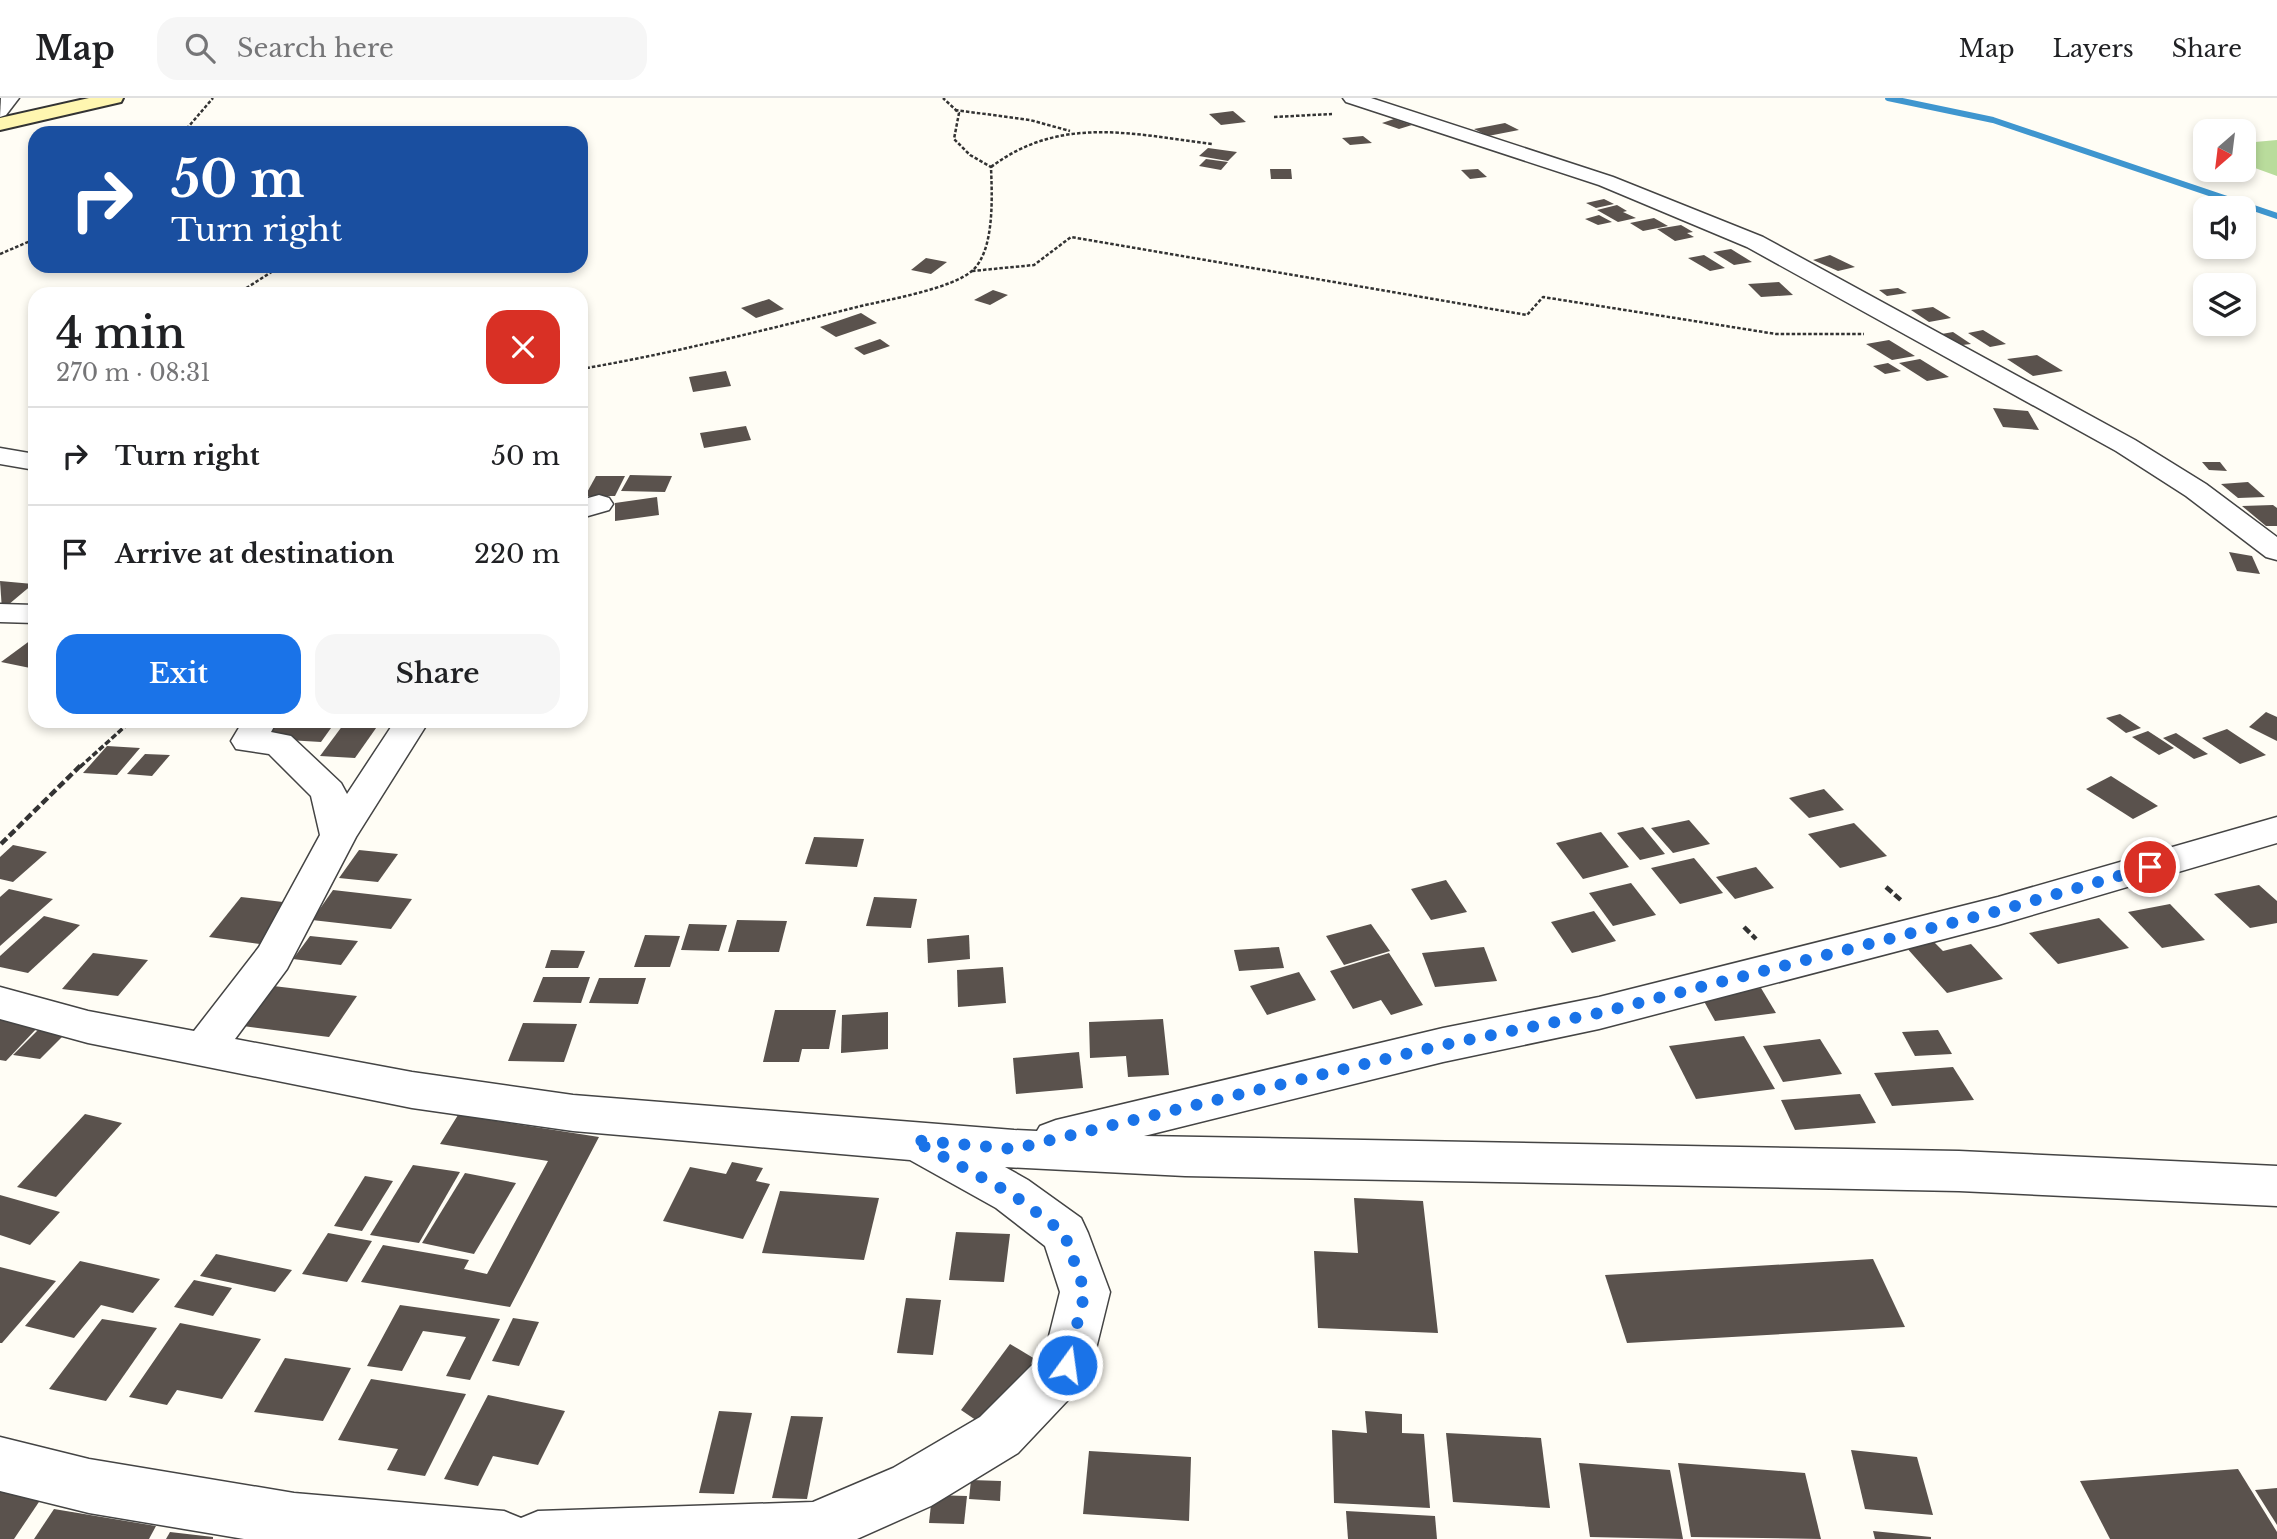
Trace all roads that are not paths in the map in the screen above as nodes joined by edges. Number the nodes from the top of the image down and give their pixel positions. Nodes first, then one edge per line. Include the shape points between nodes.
1 (10, 98) edge
2 (114, 98) edge
3 (1352, 98) edge
4 (0, 111) edge
5 (0, 124) edge
6 (0, 456) edge
7 (28, 461) edge
8 (2277, 551) edge
9 (0, 613) edge
10 (28, 614) edge
11 (256, 728) edge
12 (408, 728) edge
13 (2277, 830) edge
14 (339, 835) junction
15 (0, 1003) edge
16 (203, 1050) junction
17 (913, 1140) junction
18 (1014, 1149) junction
19 (2277, 1186) edge
20 (0, 1464) edge
21 (852, 1526) edge
22 (504, 1539) edge
23 (538, 1539) edge

1 - 4 street
2 - 5 main road
3 - 8 street via 1676,207 1834,282 2184,482
6 - 7 street
9 - 10 street
11 - 14 street via 248,741 279,744 328,792
12 - 14 street
13 - 18 street via 1998,911 1599,1013 1443,1045
14 - 16 street via 273,958
15 - 16 street via 88,1027
16 - 17 street via 412,1090 573,1113
17 - 18 street
17 - 21 street via 1012,1194 1064,1233 1085,1292 1067,1365 999,1435
18 - 19 street via 1185,1157 1503,1159 1932,1170
20 - 22 street via 89,1486 294,1520
21 - 23 street

